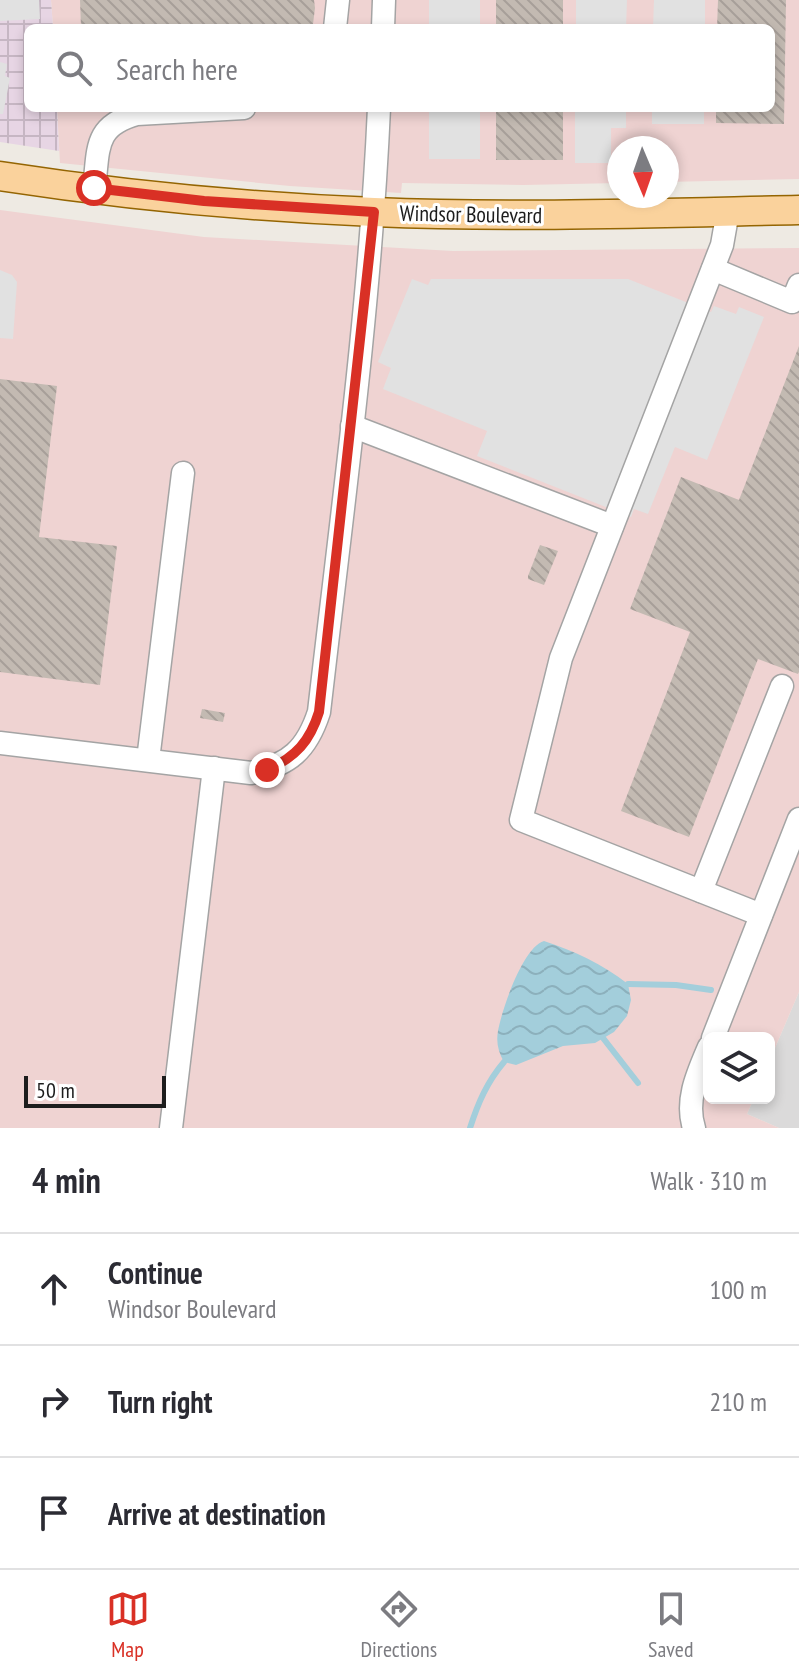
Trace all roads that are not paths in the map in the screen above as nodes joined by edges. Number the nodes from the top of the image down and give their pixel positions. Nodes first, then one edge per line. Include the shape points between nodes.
1 (338, 0) edge
2 (384, 0) edge
3 (335, 24) edge
4 (383, 24) edge
5 (173, 112) edge
6 (379, 112) edge
7 (0, 176) edge
8 (94, 188) junction
9 (799, 210) edge
10 (728, 211) junction
11 (374, 212) junction
12 (713, 269) junction
13 (799, 285) edge
14 (352, 426) junction
15 (183, 473) dead end
16 (612, 526) junction
17 (782, 686) dead end
18 (0, 743) edge
19 (148, 760) junction
20 (214, 768) junction
21 (799, 819) edge
22 (701, 891) junction
23 (761, 915) junction
24 (715, 1032) edge
25 (703, 1062) edge
26 (171, 1128) edge
27 (694, 1128) edge

1 - 3 lane
2 - 4 lane
5 - 8 lane via 137,114 108,127 100,137
6 - 11 lane
7 - 8 main road, Windsor Boulevard
8 - 11 main road, Windsor Boulevard
9 - 10 main road, Windsor Boulevard
10 - 11 main road, Windsor Boulevard
10 - 12 lane
11 - 14 lane
12 - 13 lane via 792,302
12 - 16 lane
14 - 16 lane
14 - 20 lane via 313,732 301,749 267,770
15 - 19 lane
16 - 22 lane via 561,658 521,820
17 - 22 lane
18 - 19 lane
19 - 20 lane
20 - 26 lane
21 - 23 lane
22 - 23 lane
23 - 24 lane
25 - 27 lane via 691,1101

